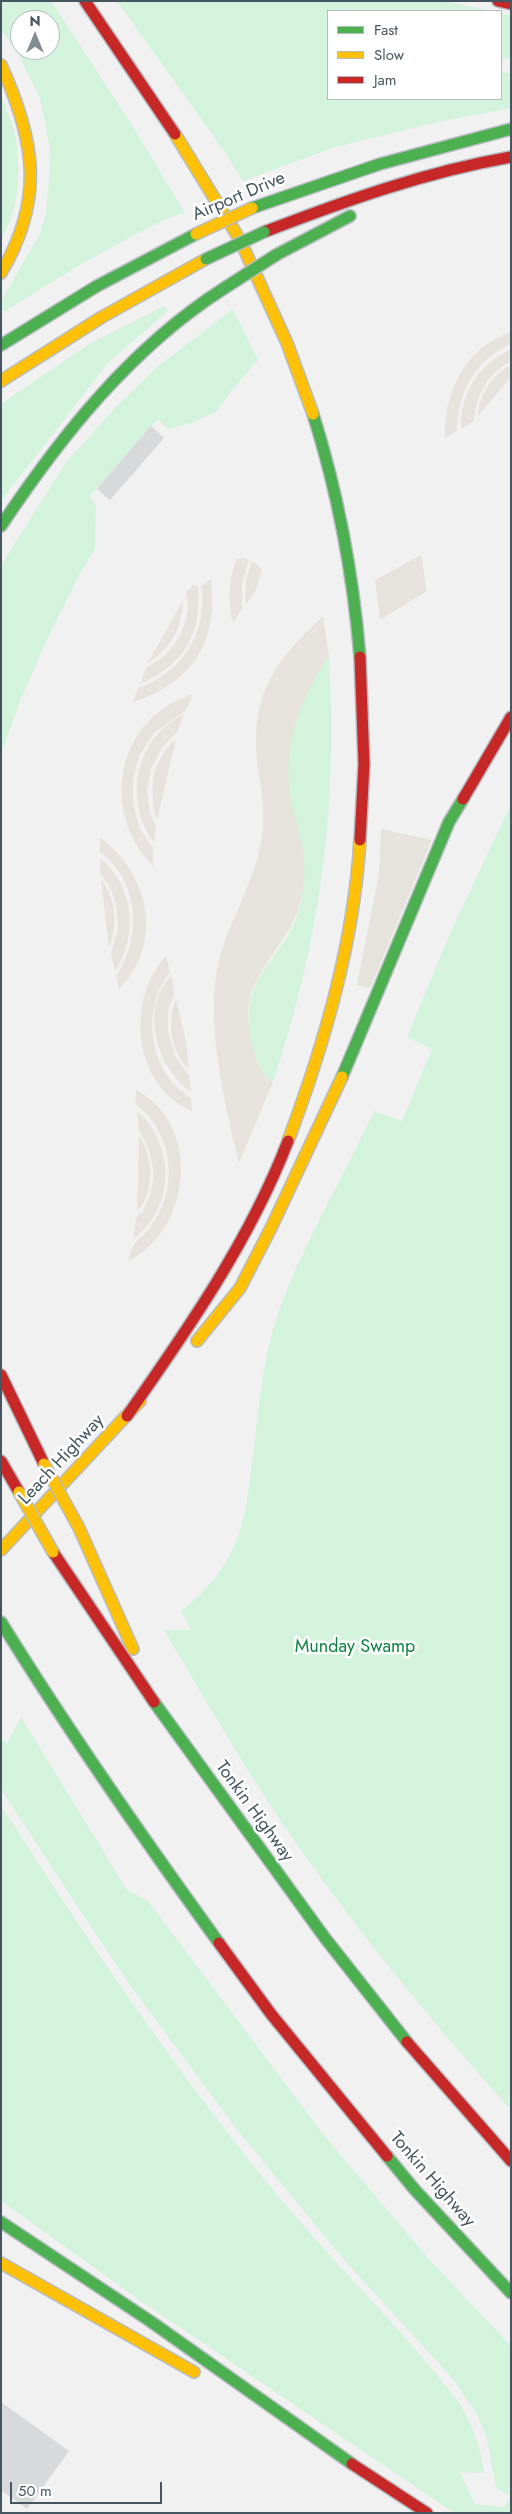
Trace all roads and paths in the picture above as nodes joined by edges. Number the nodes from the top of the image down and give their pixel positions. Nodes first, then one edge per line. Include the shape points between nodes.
1 (85, 1) edge
2 (498, 1) edge
3 (511, 4) edge
4 (1, 65) edge
5 (511, 129) edge
6 (511, 157) edge
7 (511, 164) edge
8 (1, 273) edge
9 (1, 345) edge
10 (1, 382) edge
11 (1, 526) edge
12 (511, 717) edge
13 (1, 1375) edge
14 (127, 1416) junction
15 (1, 1461) edge
16 (1, 1550) edge
17 (1, 1622) edge
18 (166, 1721) junction
19 (511, 2160) edge
20 (1, 2222) edge
21 (1, 2263) edge
22 (511, 2293) edge
23 (206, 2379) dead end
24 (232, 2394) dead end
25 (328, 2448) junction
26 (427, 2513) edge

1 - 14 highway via 238,235 292,356 310,406 342,520 361,654 365,728 360,842 351,915 321,1048 306,1093 280,1158 222,1275 188,1330
2 - 3 highway
4 - 8 highway via 27,133 30,175 27,217 9,262
5 - 9 highway, Airport Drive, bridge via 384,161 252,208 146,257
6 - 10 highway, bridge via 468,164 365,194 264,232 150,287 95,319
7 - 11 highway, bridge via 367,208 276,255 174,323 104,393 57,448
12 - 14 highway via 449,822 334,1094 240,1288 214,1322
13 - 18 highway, bridge via 79,1528
14 - 16 highway, Leach Highway
15 - 18 highway, Tonkin Highway, bridge via 54,1552
17 - 22 highway, Tonkin Highway via 46,1696 142,1837 271,2014 415,2190
18 - 19 highway, Tonkin Highway via 331,1946 416,2054
20 - 25 highway via 150,2321
21 - 23 highway
24 - 25 highway
25 - 26 highway

